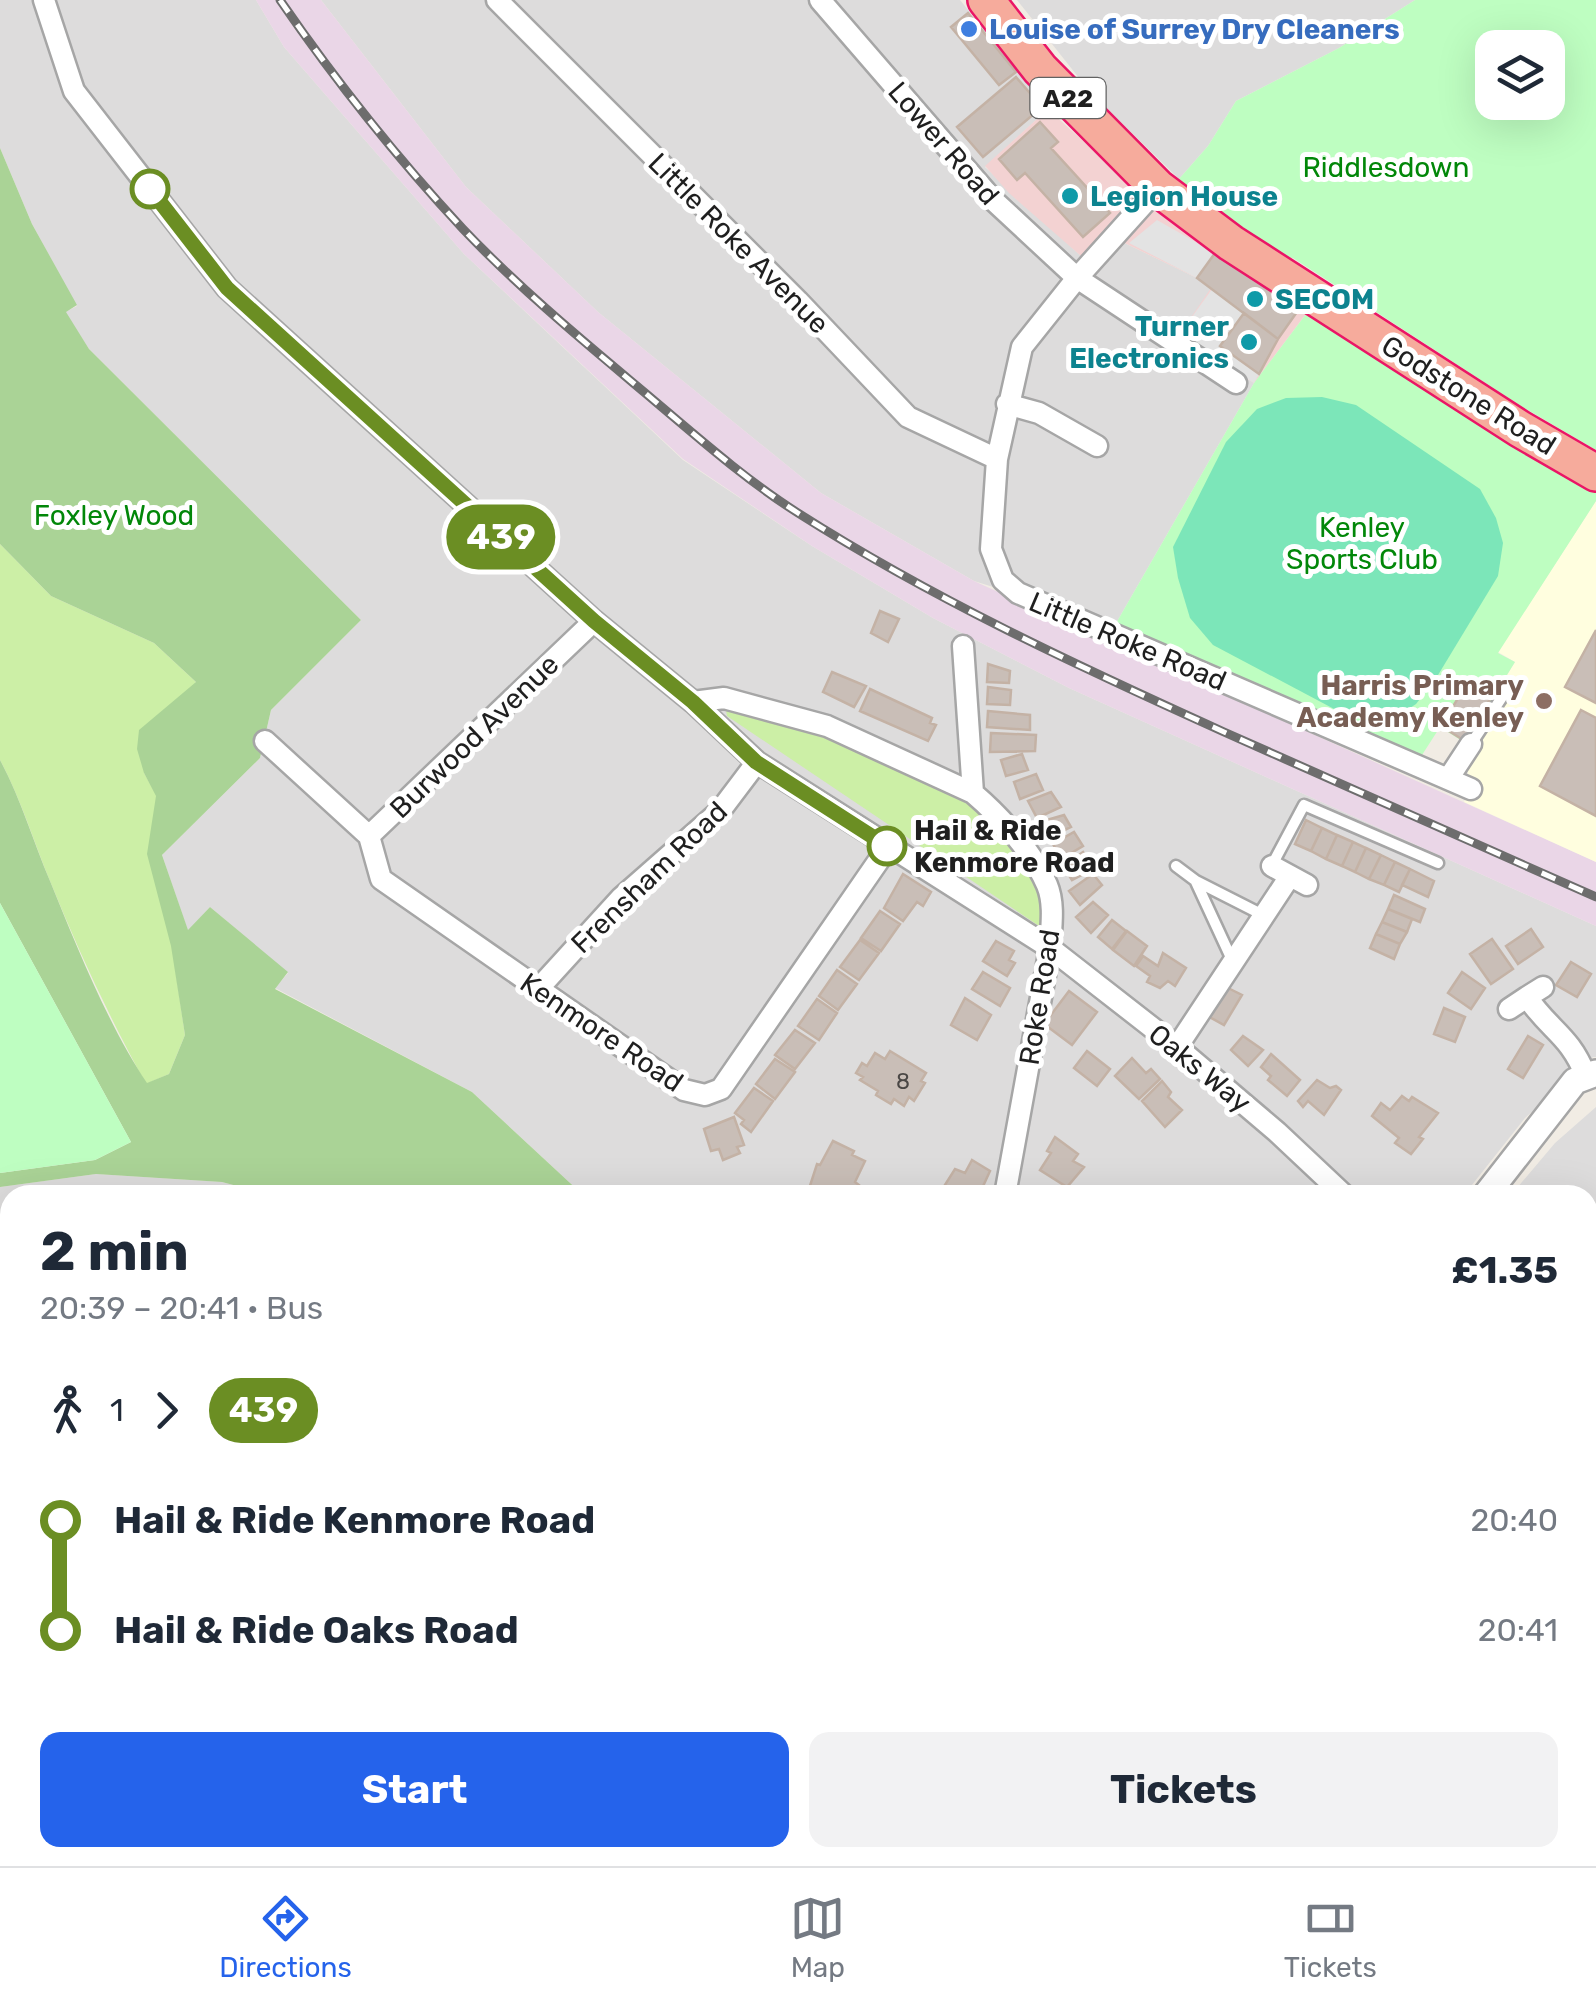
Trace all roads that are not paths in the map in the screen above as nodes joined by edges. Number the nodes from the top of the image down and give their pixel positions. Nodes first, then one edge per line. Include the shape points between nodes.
1 (44, 0) edge
2 (498, 0) edge
3 (820, 0) edge
4 (986, 0) edge
5 (1158, 188) junction
6 (1077, 278) junction
7 (1236, 383) dead end
8 (1007, 404) junction
9 (1097, 446) dead end
10 (998, 459) junction
11 (1596, 473) edge
12 (594, 621) junction
13 (963, 646) dead end
14 (1510, 686) dead end
15 (693, 702) junction
16 (265, 741) dead end
17 (1471, 744) joint
18 (756, 762) junction
19 (1448, 779) junction
20 (1471, 789) dead end
21 (973, 793) junction
22 (369, 836) junction
23 (888, 847) junction
24 (1438, 863) dead end
25 (1176, 866) dead end
26 (1290, 876) joint
27 (1196, 881) junction
28 (1264, 915) junction
29 (1050, 948) junction
30 (1233, 962) junction
31 (538, 989) junction
32 (1526, 998) dead end
33 (1177, 1048) junction
34 (1591, 1075) edge
35 (1008, 1185) edge
36 (1333, 1185) edge
37 (1494, 1185) edge

1 - 12 street, Oaks Way via 74,91 227,288
2 - 10 street, Little Roke Avenue via 908,417
3 - 6 street, Lower Road via 993,200
4 - 5 highway, Godstone Road / A22 via 1040,70
5 - 6 street, Little Roke Road
5 - 11 highway, Godstone Road / A22 via 1231,243
6 - 7 street, Lower Road
6 - 8 street, Little Roke Road via 1022,347
8 - 9 street via 1039,413
8 - 10 street, Little Roke Road
10 - 19 street, Little Roke Road via 991,549 1003,580 1018,593
12 - 15 street, Oaks Way
12 - 22 street, Burwood Avenue
13 - 21 street
14 - 17 lane
15 - 18 street, Oaks Way
15 - 21 street, Roke Road via 724,698 827,726
16 - 22 street, Burwood Avenue
17 - 19 street
18 - 23 street, Oaks Way
18 - 31 street, Frensham Road via 720,812 620,898
19 - 20 street, Little Roke Road
21 - 29 street, Roke Road via 1004,820 1048,886
22 - 31 street, Kenmore Road via 381,879
23 - 29 street, Oaks Way
23 - 31 street, Kenmore Road via 721,1088 705,1095 684,1090
24 - 26 lane via 1304,805
25 - 27 lane
26 - 28 street
27 - 28 lane
27 - 30 lane
28 - 30 street
29 - 33 street, Oaks Way
29 - 35 street, Roke Road
30 - 33 street
32 - 34 street via 1570,1042
33 - 36 street, Oaks Way
34 - 37 street via 1575,1081

